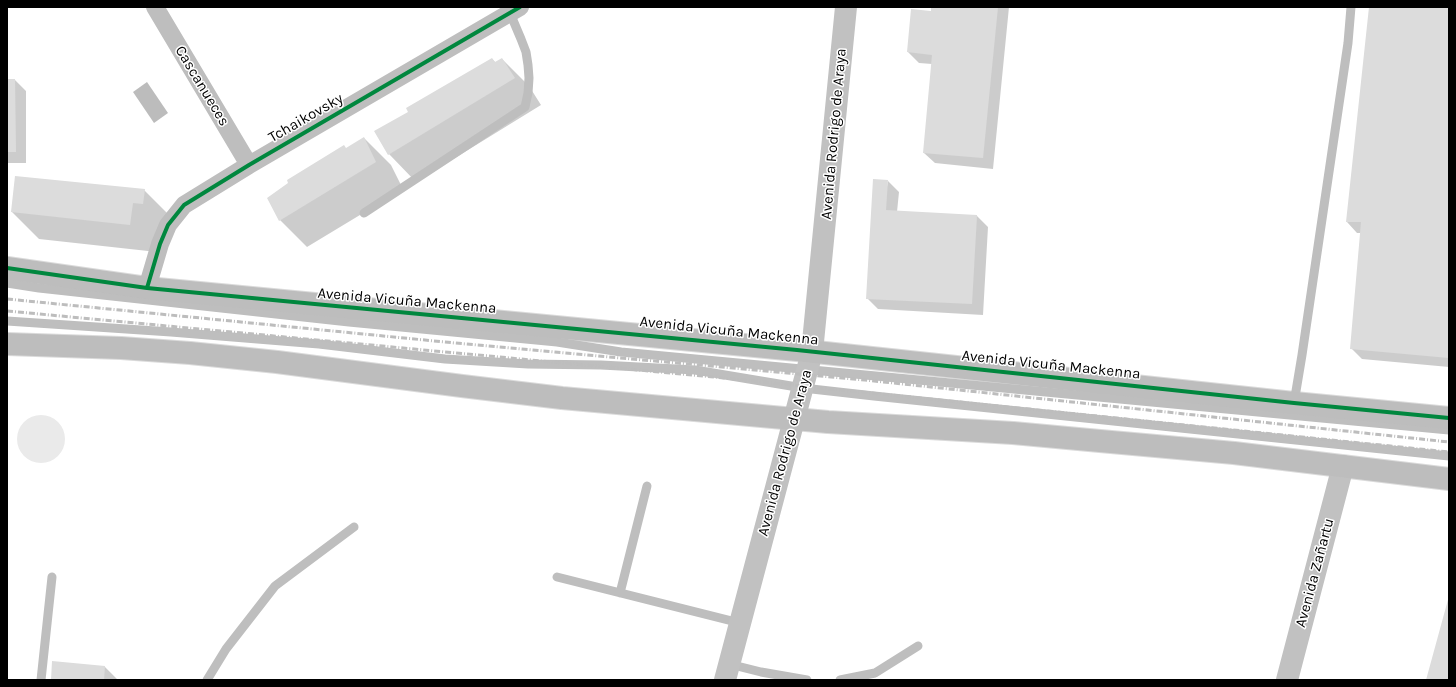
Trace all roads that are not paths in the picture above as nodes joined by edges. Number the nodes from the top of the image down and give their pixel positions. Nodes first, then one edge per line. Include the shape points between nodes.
1 (155, 7) edge
2 (846, 7) edge
3 (1351, 7) edge
4 (515, 10) edge
5 (249, 165) junction
6 (364, 213) dead end
7 (7, 268) edge
8 (7, 283) edge
9 (147, 288) junction
10 (7, 321) edge
11 (7, 344) edge
12 (807, 369) junction
13 (1294, 403) junction
14 (1449, 418) edge
15 (793, 419) junction
16 (1449, 430) edge
17 (1449, 456) edge
18 (1342, 466) junction
19 (1449, 479) edge
20 (647, 486) dead end
21 (354, 527) dead end
22 (558, 577) dead end
23 (52, 578) dead end
24 (620, 593) junction
25 (740, 623) junction
26 (918, 646) dead end
27 (727, 672) edge
28 (41, 680) edge
29 (207, 680) edge
30 (807, 680) edge
31 (840, 680) edge
32 (1287, 680) edge

1 - 5 street, Cascanueces
2 - 12 main road, Avenida Rodrigo de Araya
3 - 13 lane via 1348,43
4 - 5 street, Tchaikovsky
4 - 6 lane via 528,65 525,107
5 - 9 street, Tchaikovsky via 184,205 168,225
7 - 9 main road, Avenida Vicuña Mackenna
8 - 12 lane via 349,322 557,342 621,352
9 - 12 main road, Avenida Vicuña Mackenna
10 - 12 lane via 319,344 445,359 528,364 695,370
11 - 15 main road via 121,348 214,355 520,393
12 - 13 main road, Avenida Vicuña Mackenna
12 - 15 main road, Avenida Rodrigo de Araya
12 - 16 lane
12 - 17 lane
13 - 14 main road, Avenida Vicuña Mackenna
15 - 18 main road via 1012,433
15 - 25 main road, Avenida Rodrigo de Araya
18 - 19 main road
18 - 32 main road, Avenida Zañartu
20 - 24 lane
21 - 29 lane via 275,586 226,649
22 - 24 lane
23 - 28 lane
24 - 25 lane
25 - 27 main road, Avenida Rodrigo de Araya
26 - 31 lane via 875,673
27 - 30 lane via 761,672

